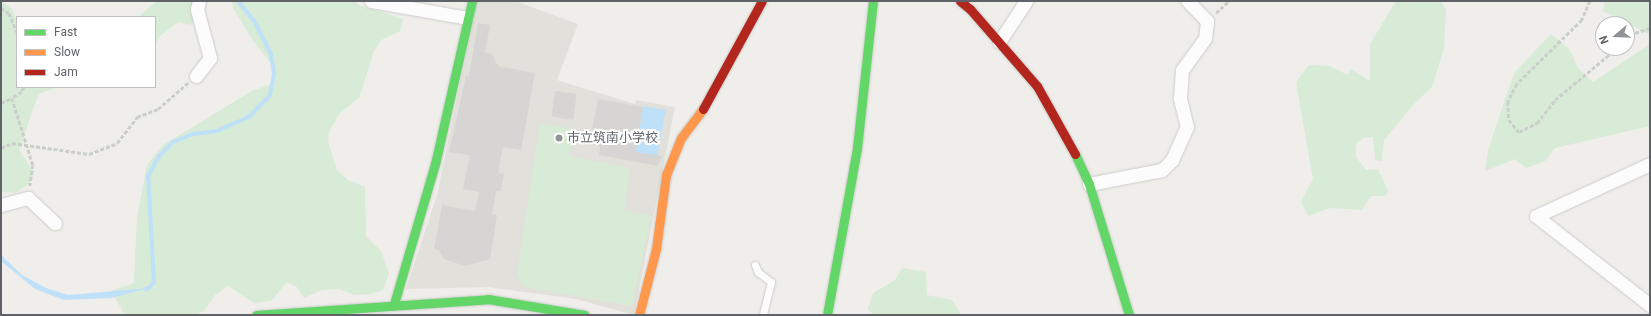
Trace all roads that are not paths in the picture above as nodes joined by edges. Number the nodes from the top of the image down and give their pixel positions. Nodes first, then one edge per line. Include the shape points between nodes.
1 (199, 1) edge
2 (371, 1) edge
3 (472, 1) edge
4 (762, 1) edge
5 (873, 1) edge
6 (960, 1) edge
7 (1026, 1) edge
8 (1188, 1) edge
9 (467, 18) junction
10 (999, 42) junction
11 (196, 76) road end
12 (1650, 164) edge
13 (1089, 184) junction
14 (1, 205) edge
15 (55, 223) dead end
16 (755, 265) dead end
17 (394, 304) junction
18 (1650, 305) edge
19 (379, 310) edge
20 (256, 315) edge
21 (585, 315) edge
22 (639, 315) edge
23 (763, 315) edge
24 (827, 315) edge
25 (1129, 315) edge

1 - 11 street via 197,9 210,58
2 - 9 street
3 - 9 street
4 - 22 street via 711,98 681,138 666,175 656,249
5 - 24 street via 856,148
6 - 10 street
7 - 10 street
8 - 13 street via 1207,21 1205,38 1182,70 1180,98 1187,127 1172,160 1162,170
9 - 17 street via 435,164
10 - 13 street via 1036,86 1063,129
12 - 18 street via 1536,216
13 - 25 street
14 - 15 street via 28,198
16 - 23 lane via 758,272 771,282 772,288
17 - 19 street
17 - 21 street via 488,299
19 - 20 street

